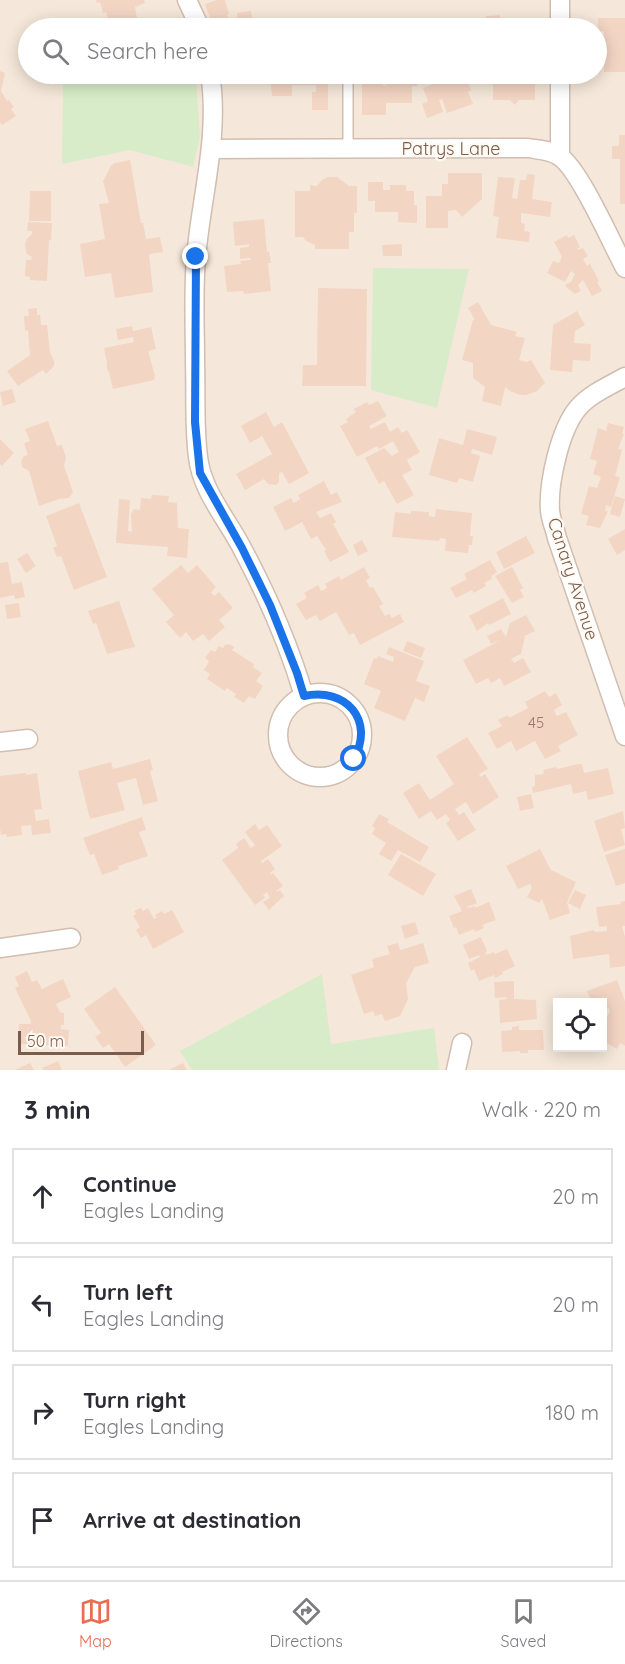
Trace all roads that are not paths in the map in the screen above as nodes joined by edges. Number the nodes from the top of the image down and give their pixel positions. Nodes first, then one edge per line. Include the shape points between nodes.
1 (187, 0) edge
2 (560, 0) edge
3 (195, 18) edge
4 (560, 18) edge
5 (211, 84) edge
6 (348, 84) edge
7 (560, 84) edge
8 (211, 149) junction
9 (348, 150) junction
10 (560, 157) junction
11 (625, 268) edge
12 (625, 377) edge
13 (304, 696) junction
14 (622, 716) edge
15 (625, 736) edge
16 (28, 739) dead end
17 (0, 742) edge
18 (71, 938) dead end
19 (0, 948) edge
20 (462, 1043) dead end
21 (456, 1070) edge

1 - 3 street
2 - 4 street
5 - 8 street
6 - 9 lane
7 - 10 street
8 - 9 street, Patrys Lane
8 - 13 street via 194,284 195,422 200,473 270,605
9 - 10 street, Patrys Lane via 528,148
10 - 11 street via 573,170
12 - 14 street, Canary Avenue via 587,399 572,417 550,487 550,511 557,538
13 - 13 street via 328,694 339,698 349,705 361,725 360,749 346,768 336,774 324,777 301,772 291,765 279,745 278,733 285,711
14 - 15 street, Canary Avenue
16 - 17 street
18 - 19 street
20 - 21 street

